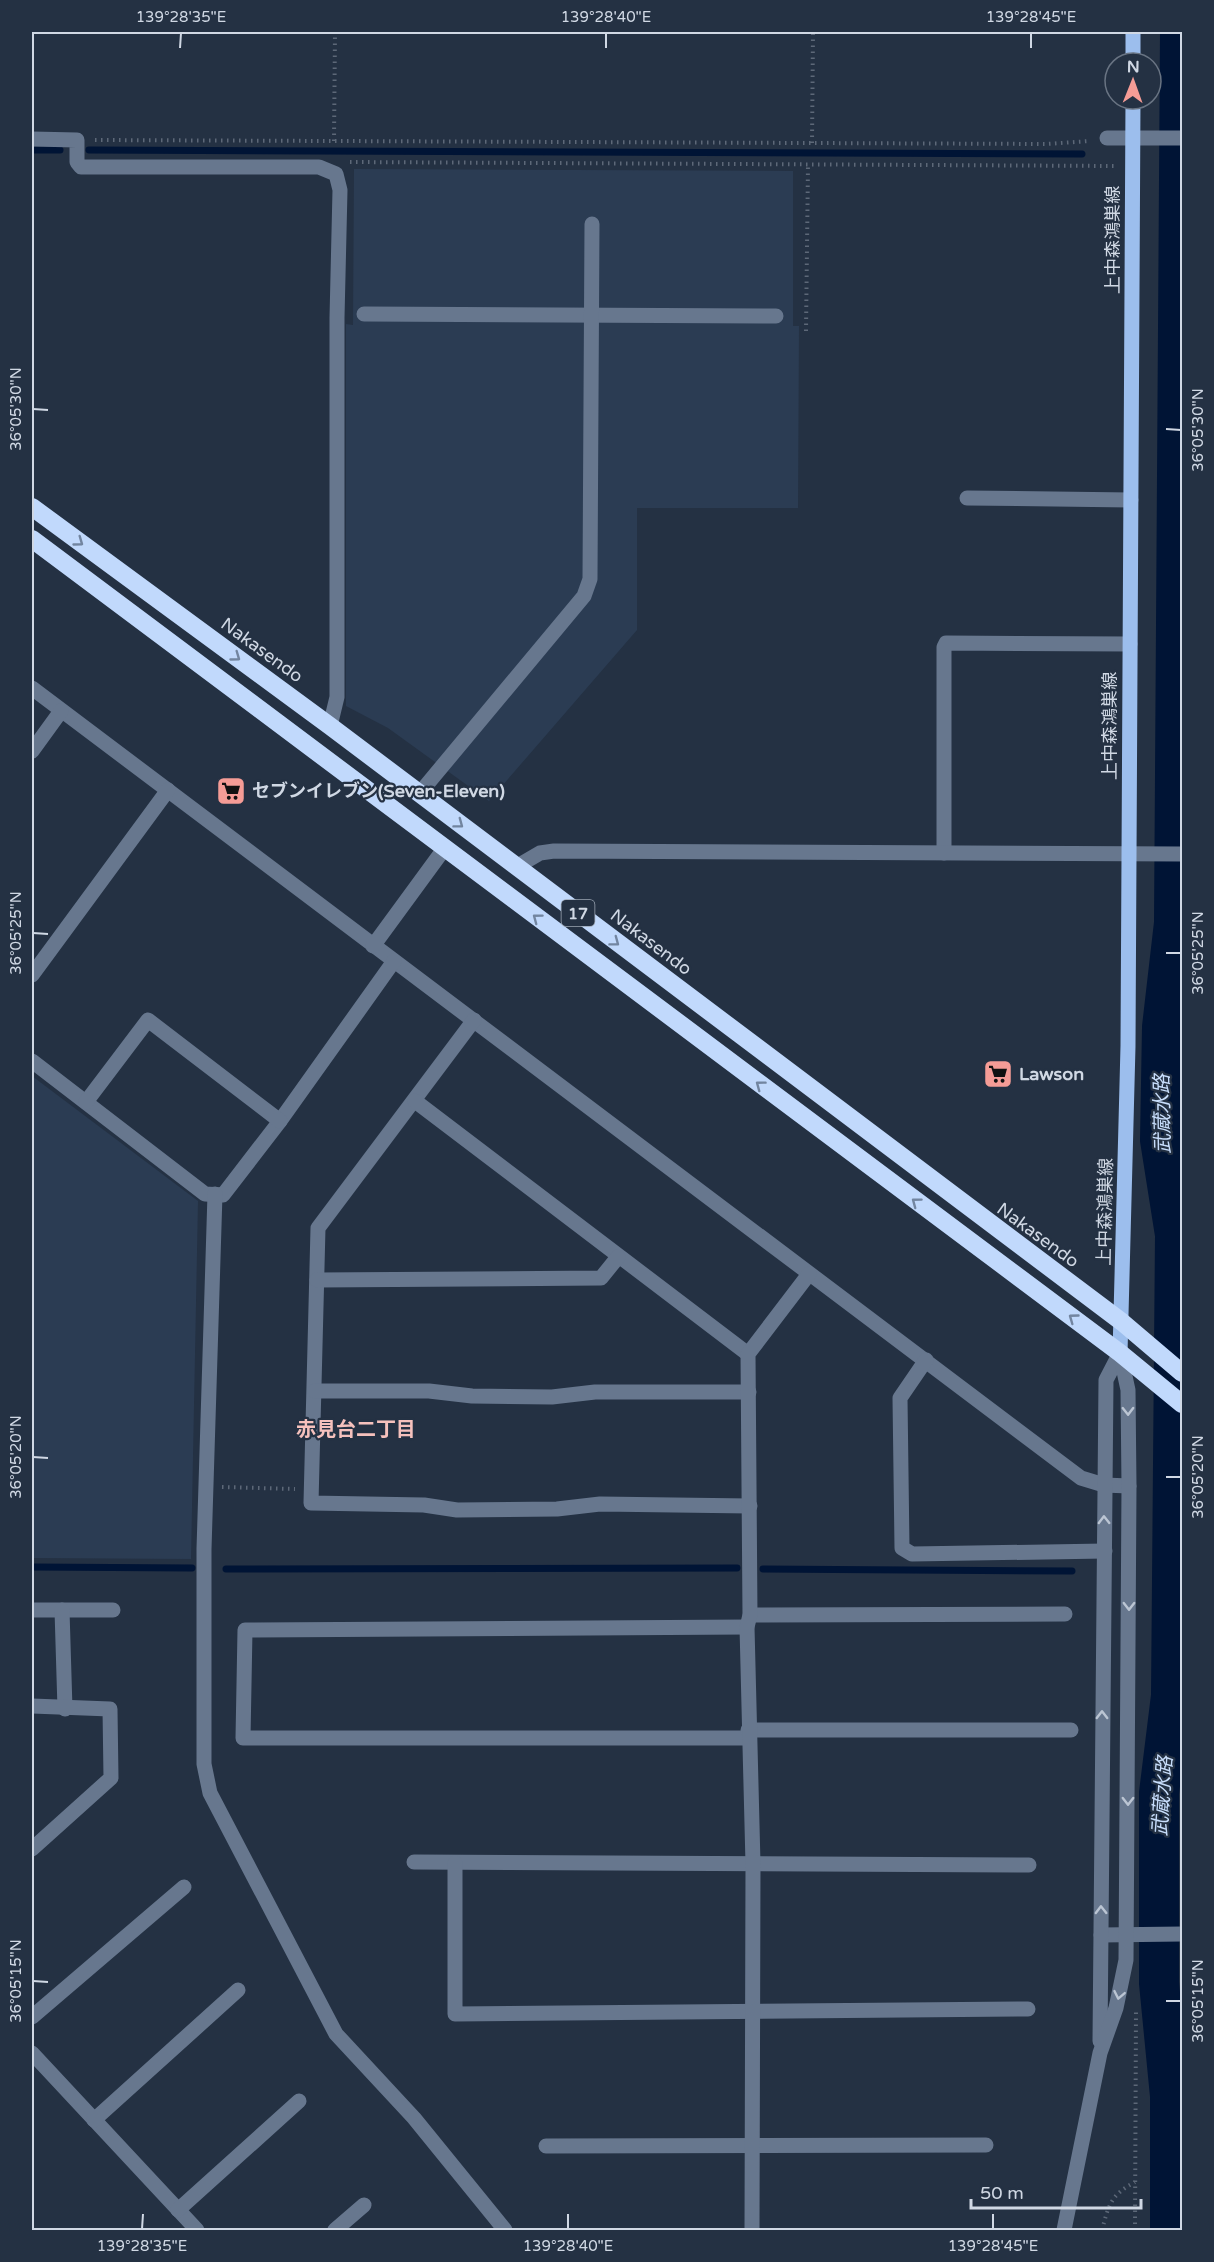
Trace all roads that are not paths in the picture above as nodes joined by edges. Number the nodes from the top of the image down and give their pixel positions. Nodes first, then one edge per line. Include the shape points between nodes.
1 (1133, 32) edge
2 (1133, 51) edge
3 (1133, 111) edge
4 (1107, 138) road end
5 (1133, 138) junction
6 (1182, 138) edge
7 (32, 139) edge
8 (592, 224) dead end
9 (364, 314) dead end
10 (592, 315) junction
11 (776, 316) dead end
12 (967, 498) dead end
13 (1131, 500) junction
14 (32, 507) edge
15 (32, 539) edge
16 (1130, 644) junction
17 (32, 688) edge
18 (61, 711) junction
19 (330, 726) junction
20 (32, 751) edge
21 (168, 790) junction
22 (419, 794) junction
23 (444, 849) junction
24 (944, 853) junction
25 (1129, 854) junction
26 (1182, 854) edge
27 (516, 867) junction
28 (373, 946) junction
29 (394, 961) junction
30 (32, 975) edge
31 (474, 1020) junction
32 (32, 1061) edge
33 (415, 1101) junction
34 (86, 1102) junction
35 (279, 1121) junction
36 (215, 1194) junction
37 (618, 1257) junction
38 (809, 1274) junction
39 (316, 1280) junction
40 (1122, 1322) junction
41 (1120, 1353) junction
42 (748, 1354) junction
43 (926, 1360) junction
44 (1182, 1374) edge
45 (315, 1391) junction
46 (749, 1392) junction
47 (1182, 1404) edge
48 (1104, 1485) junction
49 (1129, 1486) junction
50 (750, 1506) junction
51 (1105, 1551) junction
52 (32, 1610) edge
53 (62, 1610) junction
54 (113, 1610) dead end
55 (1065, 1614) dead end
56 (748, 1621) junction
57 (32, 1706) edge
58 (65, 1709) junction
59 (1071, 1730) dead end
60 (748, 1734) junction
61 (32, 1849) edge
62 (414, 1862) dead end
63 (455, 1863) junction
64 (753, 1864) junction
65 (1029, 1865) dead end
66 (184, 1887) dead end
67 (1127, 1934) junction
68 (1182, 1934) edge
69 (1101, 1935) junction
70 (238, 1990) dead end
71 (1028, 2009) dead end
72 (753, 2011) junction
73 (32, 2017) edge
74 (32, 2053) edge
75 (1100, 2053) junction
76 (298, 2101) dead end
77 (94, 2120) junction
78 (986, 2145) dead end
79 (546, 2146) dead end
80 (753, 2146) junction
81 (364, 2205) dead end
82 (178, 2211) junction
83 (197, 2230) edge
84 (335, 2230) edge
85 (505, 2230) edge
86 (752, 2230) edge
87 (1064, 2230) edge

1 - 2 main road
3 - 5 main road, 上中森鴻巣線
4 - 5 street
5 - 6 street
5 - 13 main road, 上中森鴻巣線
7 - 19 street via 76,140 77,162 81,166 319,167 336,174 340,190 338,697
8 - 10 street
9 - 10 street
10 - 11 street
10 - 22 street via 590,579 584,596
12 - 13 street
13 - 16 main road, 上中森鴻巣線
14 -> 19 highway, Nakasendo / 17
15 - 23 highway, 17
16 - 24 street via 946,643
16 - 25 main road, 上中森鴻巣線
17 - 18 street
18 - 20 street
18 - 21 street
19 - 22 highway, Nakasendo / 17
21 - 28 street
21 - 30 street
22 -> 27 highway, Nakasendo / 17
23 - 28 street
41 -> 23 highway, 17
24 - 25 street
24 - 27 street via 554,852 540,853
25 - 26 street
25 - 40 main road, 上中森鴻巣線
27 -> 40 highway, Nakasendo / 17
28 - 29 street
29 - 31 street
29 - 35 street
31 - 33 street
31 - 38 street
32 - 34 street
33 - 37 street
33 - 39 street via 318,1228
34 - 35 street via 148,1020
34 - 36 street via 205,1194
35 - 36 street via 223,1195
36 - 85 street via 204,1549 204,1764 210,1793 336,2034 414,2118
37 - 39 street via 601,1278
37 - 42 street
38 - 42 street
38 - 43 street
39 - 45 street
40 - 41 main road, 上中森鴻巣線
40 - 44 highway, Nakasendo / 17
41 - 47 highway, 17
41 - 48 street via 1106,1380
41 -> 49 street via 1128,1390
42 - 46 street
43 - 48 street via 1081,1478
43 - 51 street via 900,1398 902,1548 912,1554
45 - 46 street via 552,1397 595,1392
45 - 50 street via 311,1503 424,1505 457,1510 557,1509 600,1504
46 - 50 street
48 - 49 street
51 -> 48 street
49 -> 67 street
50 - 56 street
69 -> 51 street
52 - 53 street
53 - 54 street
53 - 58 street
55 - 56 street
56 - 60 street
56 - 60 street via 245,1630 243,1738
57 - 58 street
58 - 61 street via 110,1710 111,1778
59 - 60 street
60 - 64 street
62 - 63 street
63 - 64 street
63 - 72 street via 455,2013
64 - 65 street
64 - 72 street
66 - 73 street
67 - 68 street
67 - 69 street
67 -> 75 street via 1116,2008
69 - 75 street
70 - 77 street
71 - 72 street
72 - 80 street
74 - 77 street
75 - 87 street
76 - 82 street
77 - 82 street
78 - 80 street
79 - 80 street
80 - 86 street
81 - 84 street
82 - 83 street

